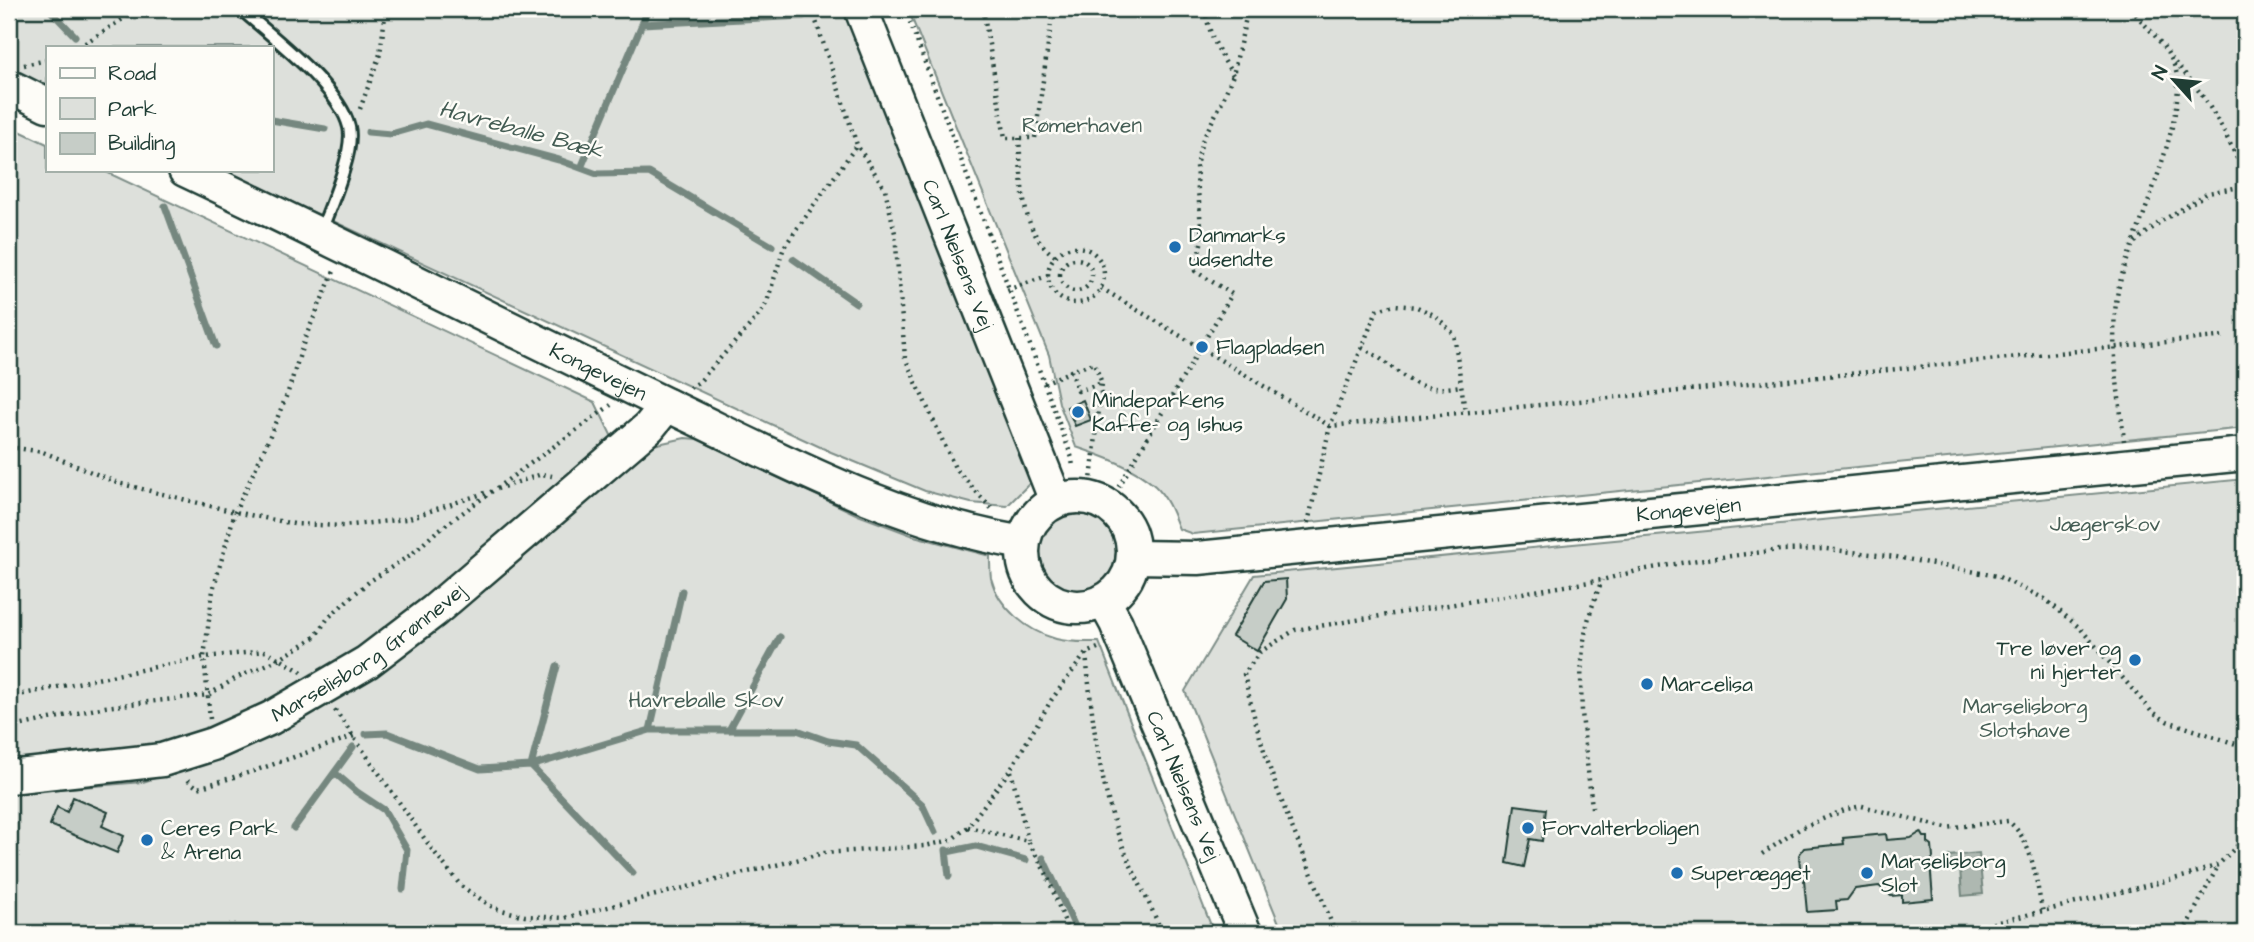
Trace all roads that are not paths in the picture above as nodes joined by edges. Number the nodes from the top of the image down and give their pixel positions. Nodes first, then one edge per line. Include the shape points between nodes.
1 (241, 9) edge
2 (861, 9) edge
3 (9, 86) edge
4 (46, 104) edge
5 (189, 172) edge
6 (333, 240) junction
7 (667, 405) junction
8 (2245, 454) edge
9 (1082, 500) junction
10 (1023, 543) junction
11 (1133, 557) junction
12 (1104, 601) junction
13 (9, 777) edge
14 (1245, 933) edge

1 - 6 lane via 319,80 350,128
2 - 9 street, Carl Nielsens Vej
3 - 4 street
5 - 6 street, Kongevejen
6 - 7 street, Kongevejen
7 - 10 street, Kongevejen via 865,497 917,517
7 - 13 street, Marselisborg Grønnevej via 649,427 434,611 320,691 213,744 162,760
8 - 11 street, Kongevejen via 1198,558
9 - 10 street via 1034,518
9 - 11 street via 1119,515 1128,527
10 - 12 street via 1026,573 1045,597 1074,608
11 - 12 street via 1120,588
12 - 14 street, Carl Nielsens Vej

